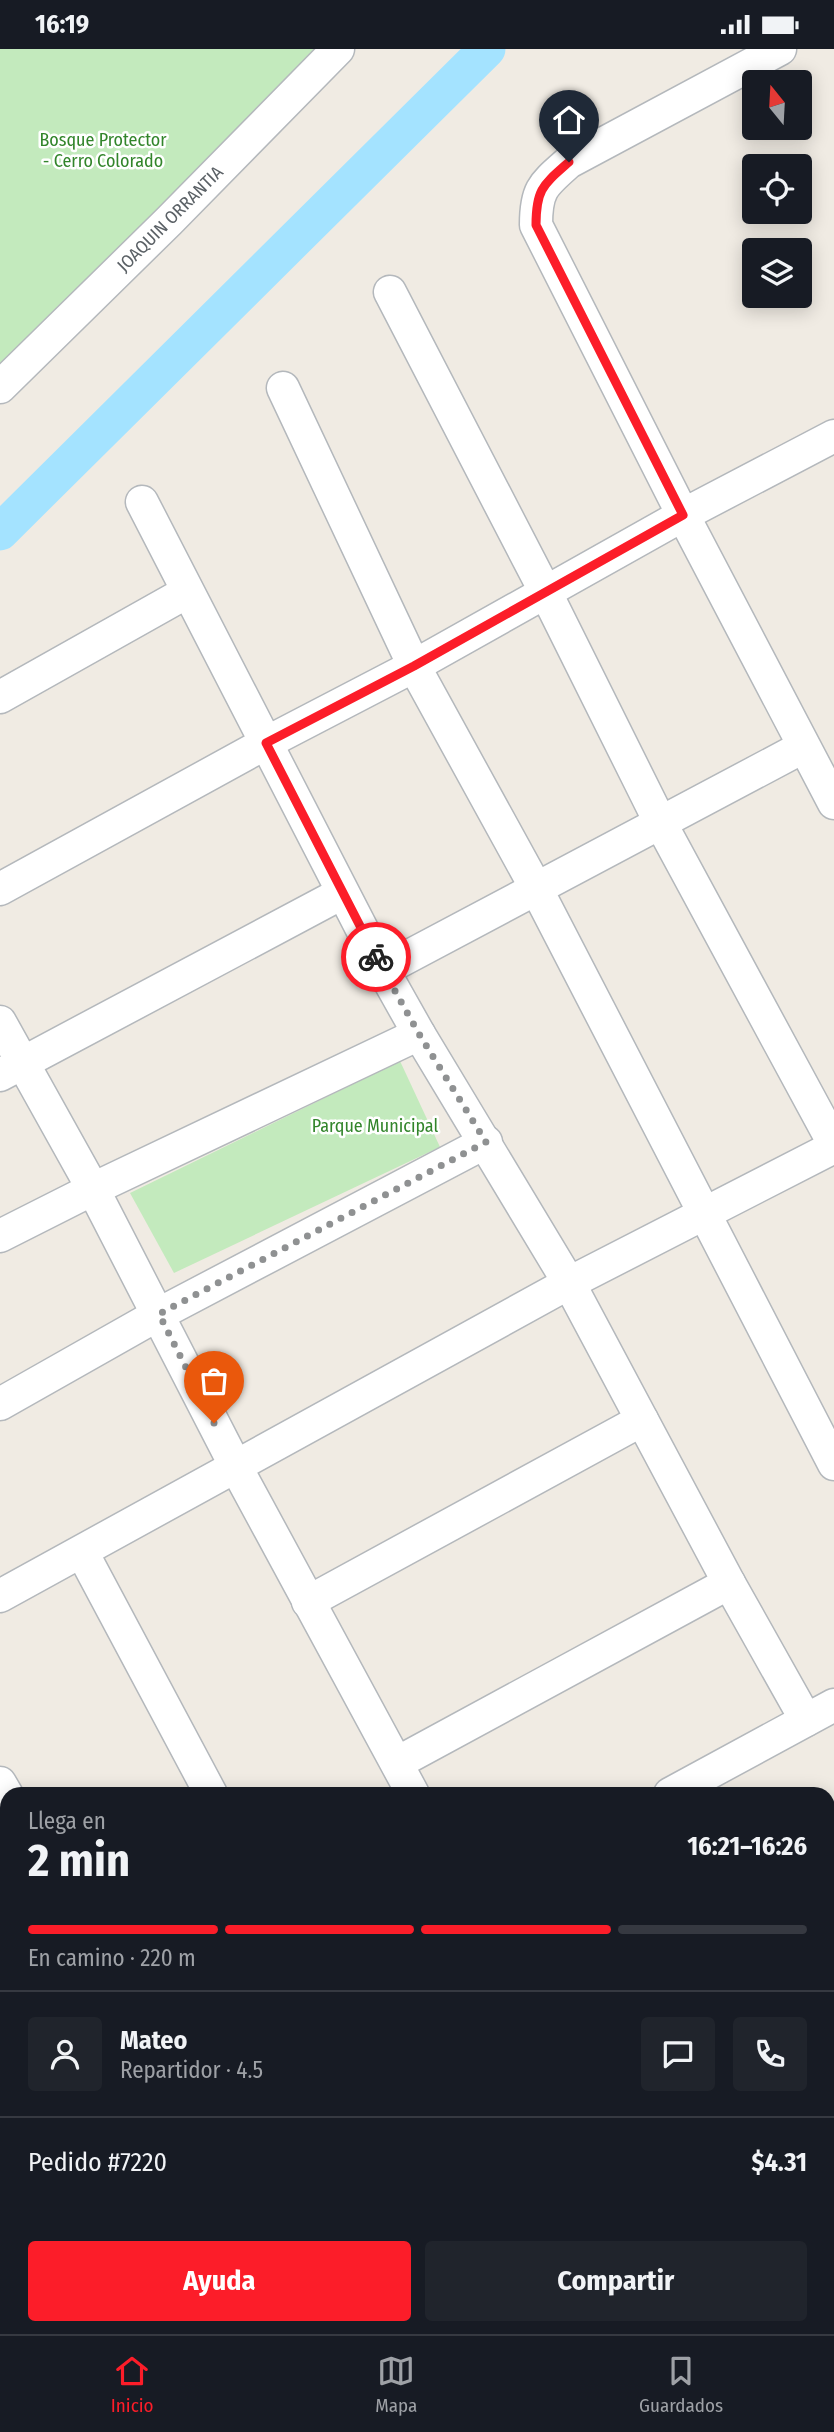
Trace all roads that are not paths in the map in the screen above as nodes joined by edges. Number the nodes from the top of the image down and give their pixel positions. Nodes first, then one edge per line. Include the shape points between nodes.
1 (338, 49) edge
2 (780, 49) edge
3 (390, 292) dead end
4 (0, 387) edge
5 (283, 388) dead end
6 (834, 437) edge
7 (142, 502) dead end
8 (683, 515) junction
9 (545, 591) junction
10 (187, 592) junction
11 (414, 666) junction
12 (0, 697) edge
13 (266, 743) junction
14 (803, 747) junction
15 (834, 803) edge
16 (661, 824) junction
17 (536, 888) junction
18 (0, 889) edge
19 (342, 893) junction
20 (383, 969) junction
21 (0, 1023) edge
22 (419, 1034) junction
23 (11, 1069) edge
24 (486, 1142) junction
25 (834, 1145) edge
26 (93, 1189) junction
27 (703, 1213) junction
28 (0, 1236) edge
29 (569, 1283) junction
30 (159, 1314) junction
31 (0, 1404) edge
32 (642, 1420) junction
33 (834, 1464) edge
34 (236, 1467) junction
35 (82, 1552) junction
36 (729, 1583) junction
37 (0, 1597) edge
38 (308, 1602) junction
39 (834, 1705) edge
40 (806, 1720) junction
41 (397, 1763) junction
42 (207, 1787) edge
43 (409, 1787) edge
44 (683, 1787) edge

1 - 4 street, JOAQUIN ORRANTIA
2 - 8 street via 569,162 536,200 536,225
3 - 9 street
5 - 11 street
6 - 8 street
7 - 10 street
8 - 9 street
8 - 14 street
9 - 11 street
9 - 16 street
10 - 12 street
10 - 13 street
11 - 13 street
11 - 17 street
13 - 18 street
13 - 19 street
14 - 15 street
14 - 16 street
16 - 17 street
16 - 25 street
17 - 20 street
17 - 27 street
19 - 20 street
19 - 23 street
20 - 22 street
21 - 23 street
22 - 24 street
22 - 26 street
23 - 26 street
24 - 29 street
24 - 30 street
25 - 27 street
26 - 28 street
26 - 30 street
27 - 29 street
27 - 33 street
29 - 32 street
29 - 34 street
30 - 31 street
30 - 34 street
32 - 36 street
32 - 38 street
34 - 35 street
34 - 38 street
35 - 37 street
35 - 42 street
36 - 40 street
36 - 41 street
38 - 41 street
39 - 40 street
40 - 44 street
41 - 43 street

